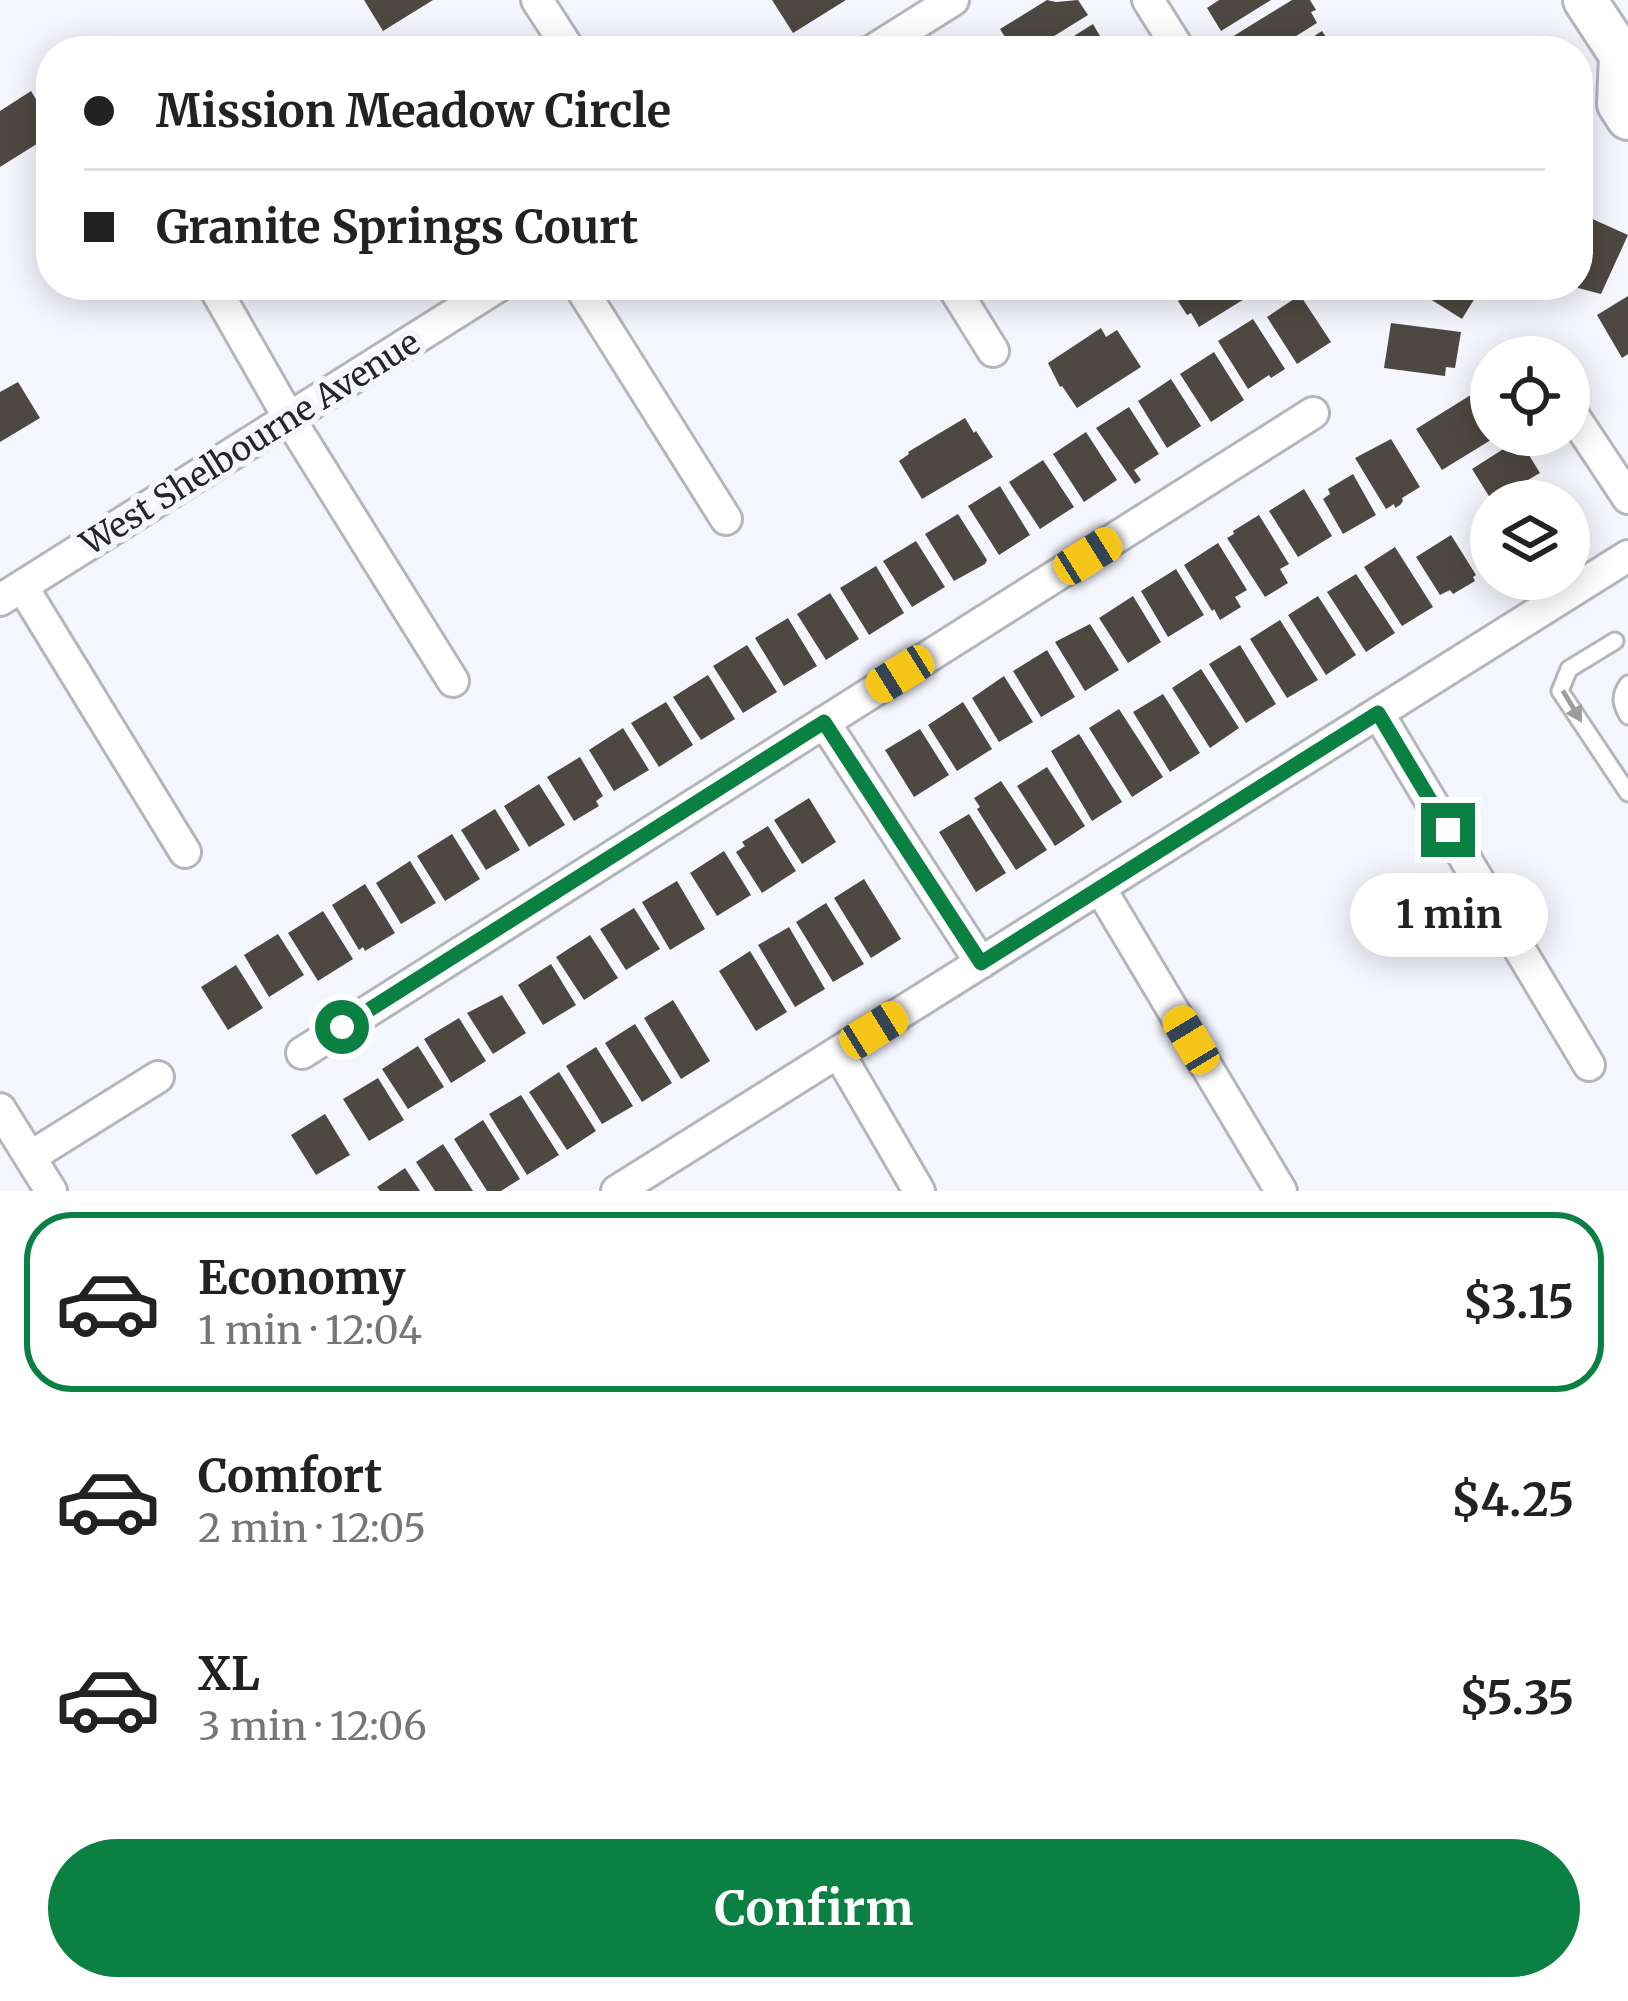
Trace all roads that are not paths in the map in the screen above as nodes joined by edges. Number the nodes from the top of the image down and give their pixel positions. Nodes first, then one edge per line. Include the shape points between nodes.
1 (537, 0) edge
2 (1148, 0) edge
3 (1586, 0) edge
4 (932, 5) edge
5 (560, 36) edge
6 (892, 36) edge
7 (1171, 36) edge
8 (1624, 58) edge
9 (1628, 118) edge
10 (222, 300) edge
11 (476, 300) edge
12 (589, 300) edge
13 (961, 300) edge
14 (993, 351) dead end
15 (1313, 413) dead end
16 (289, 418) junction
17 (1590, 441) edge
18 (1628, 498) edge
19 (726, 519) dead end
20 (1628, 556) edge
21 (11, 593) edge
22 (1615, 641) dead end
23 (452, 681) dead end
24 (1628, 685) edge
25 (1378, 713) junction
26 (1628, 716) edge
27 (824, 722) junction
28 (1627, 788) edge
29 (185, 852) dead end
30 (1100, 888) junction
31 (981, 963) junction
32 (838, 1052) junction
33 (302, 1053) dead end
34 (1589, 1065) dead end
35 (158, 1076) dead end
36 (0, 1109) edge
37 (30, 1157) junction
38 (51, 1191) edge
39 (617, 1191) edge
40 (919, 1191) edge
41 (1281, 1191) edge

1 - 5 street
2 - 7 street
3 - 8 street
4 - 6 street
8 - 9 street via 1619,104
10 - 16 street
11 - 16 street, West Shelbourne Avenue
12 - 19 street
13 - 14 street
15 - 27 street
16 - 21 street, West Shelbourne Avenue
16 - 23 street
17 - 18 street
20 - 25 street
21 - 29 street
22 -> 28 lane via 1569,670 1560,691
24 - 26 lane via 1621,705
25 - 30 street
25 - 34 street
27 - 31 street
27 - 33 street
30 - 31 street
30 - 41 street
31 - 32 street
32 - 39 street
32 - 40 street
35 - 37 street
36 - 37 street
37 - 38 street

